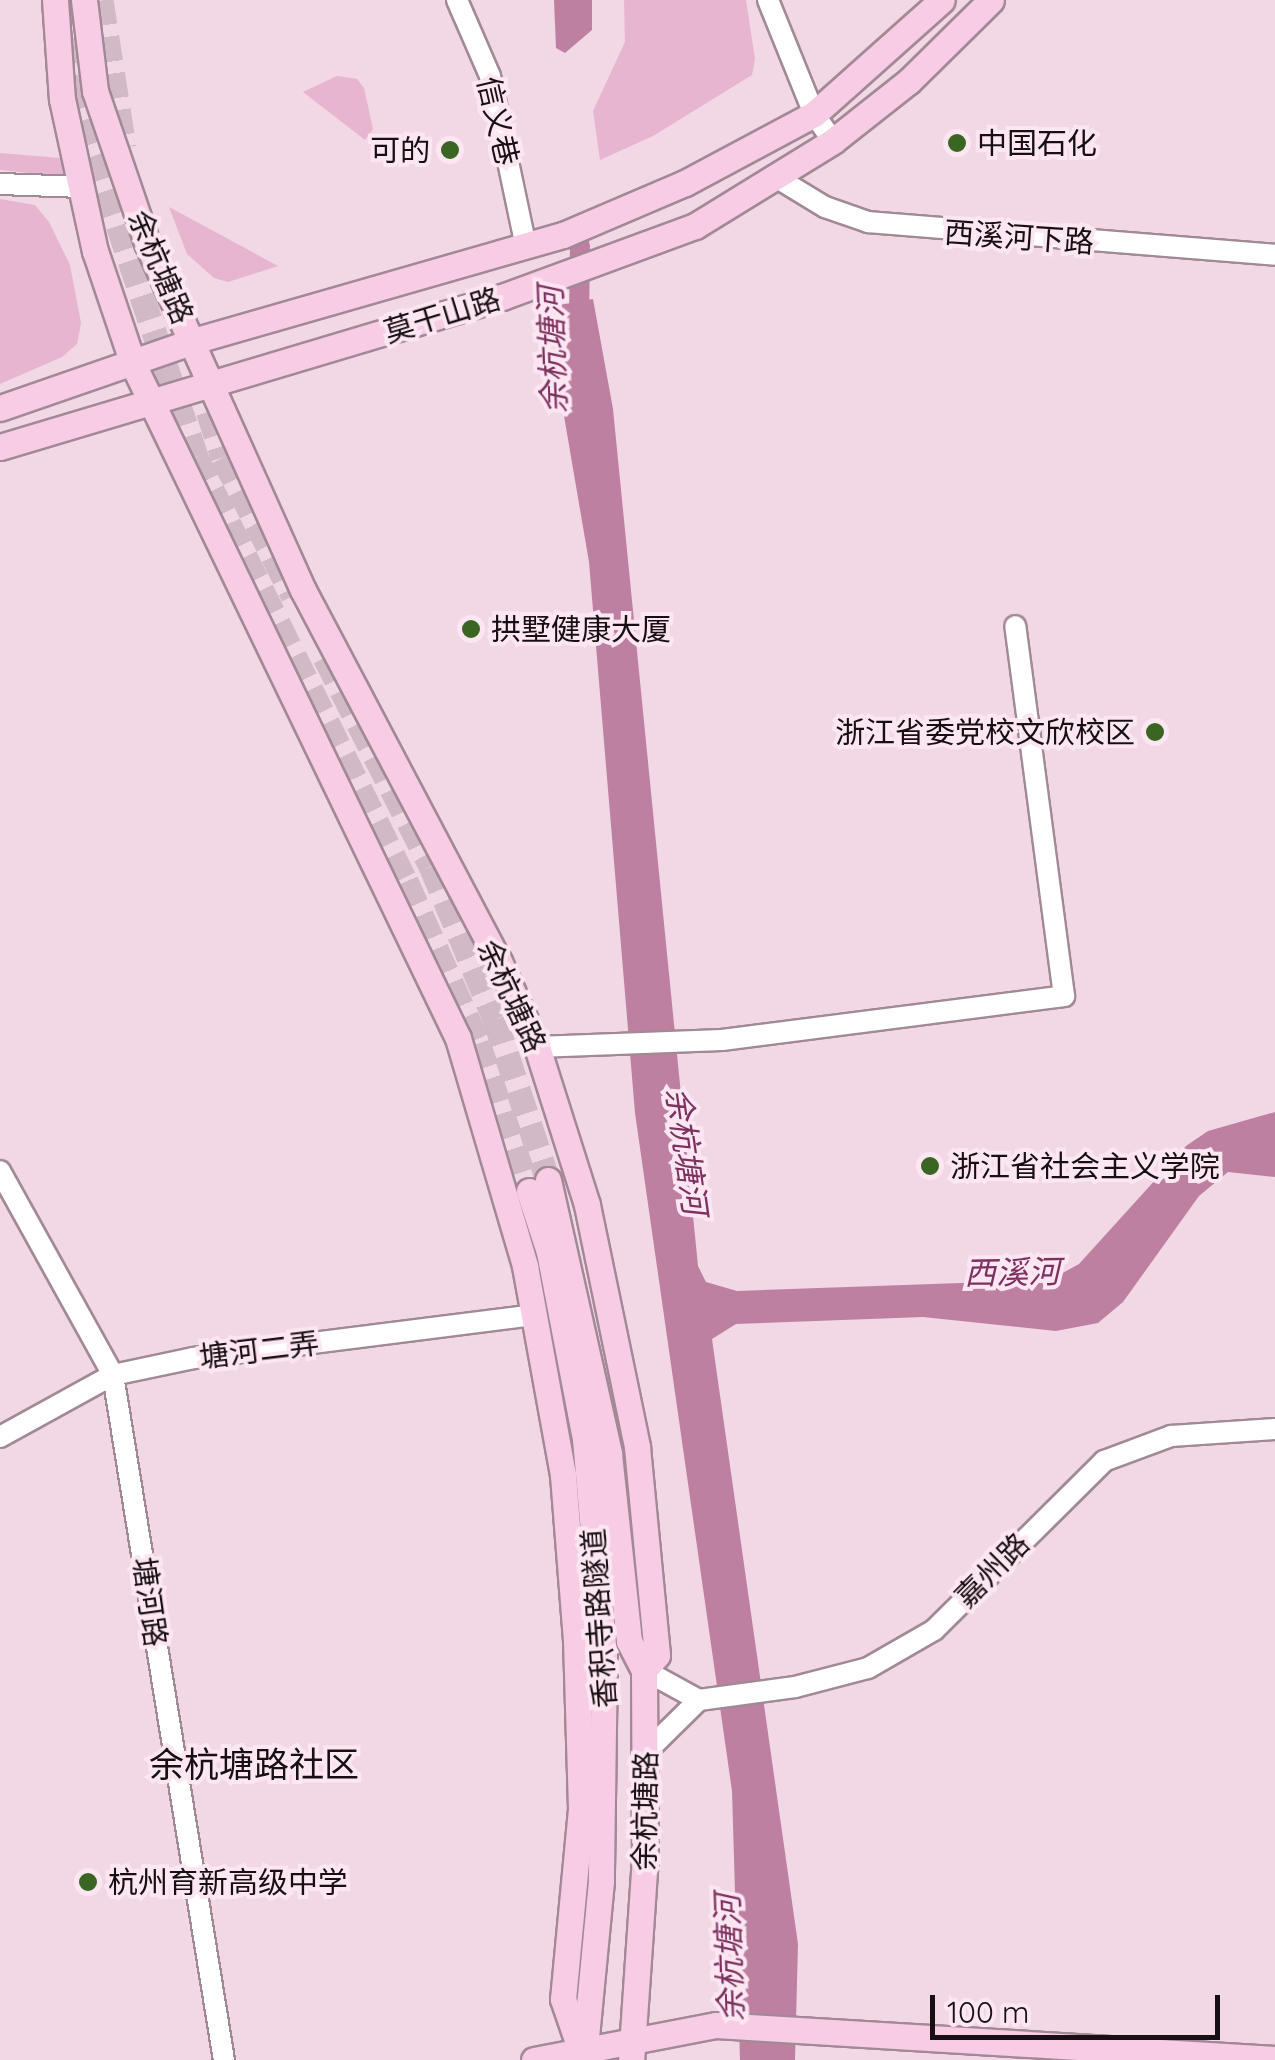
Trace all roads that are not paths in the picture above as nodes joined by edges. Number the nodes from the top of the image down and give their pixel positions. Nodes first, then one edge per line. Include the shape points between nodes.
1 (55, 0) edge
2 (84, 0) edge
3 (457, 0) edge
4 (768, 0) edge
5 (942, 0) edge
6 (990, 0) edge
7 (814, 114) junction
8 (832, 142) junction
9 (774, 176) junction
10 (0, 184) edge
11 (81, 187) junction
12 (526, 247) junction
13 (1275, 255) edge
14 (193, 341) junction
15 (132, 364) junction
16 (211, 384) junction
17 (148, 402) junction
18 (0, 408) edge
19 (0, 448) edge
20 (1015, 626) dead end
21 (538, 1047) junction
22 (0, 1171) edge
23 (535, 1315) junction
24 (113, 1375) junction
25 (1275, 1429) edge
26 (0, 1437) edge
27 (644, 1670) junction
28 (699, 1700) junction
29 (646, 1752) junction
30 (633, 2050) edge
31 (584, 2056) edge
32 (1275, 2058) edge
33 (224, 2060) edge
34 (534, 2060) edge

1 - 11 main road, 余杭塘路 via 62,99
2 - 14 main road, 余杭塘路 via 95,91 147,243
3 - 12 street, 信义巷 via 490,76
4 - 7 street
5 - 7 main road, 莫干山路
6 - 8 main road, 莫干山路 via 908,81
7 - 8 street
7 - 12 main road, 莫干山路 via 685,183
8 - 9 main road, 莫干山路
9 - 13 street, 西溪河下路 via 825,207 868,222
9 - 16 main road, 莫干山路 via 695,226
10 - 11 street
11 - 15 main road, 余杭塘路
12 - 14 main road, 莫干山路
14 - 15 main road, 莫干山路
14 - 16 main road, 余杭塘路
15 - 17 main road, 余杭塘路
15 - 18 main road, 莫干山路
16 - 17 main road, 莫干山路
16 - 21 main road, 余杭塘路 via 303,590
17 - 19 main road, 莫干山路
17 - 23 main road, 余杭塘路 via 458,1038
20 - 21 street via 1064,996 691,1042
21 - 27 main road, 余杭塘路 via 587,1205 637,1446 657,1655
22 - 24 street, 塘河路
23 - 24 street, 塘河二弄 via 194,1358
23 - 31 main road, 余杭塘路 via 563,1475 578,1656 582,1809 563,1999
24 - 26 street, 塘河二弄
24 - 33 street, 塘河路
25 - 28 street, 嘉州路 via 1171,1436 1104,1461 908,1650 795,1687
27 - 28 street
27 - 29 main road, 余杭塘路
27 - 31 main road, 香积寺路隧道 via 629,1641 609,1454 539,1186 585,1439 604,1656 601,1881
28 - 29 street
29 - 30 main road, 余杭塘路
30 - 31 main road
30 - 32 main road via 716,2026
31 - 34 main road

